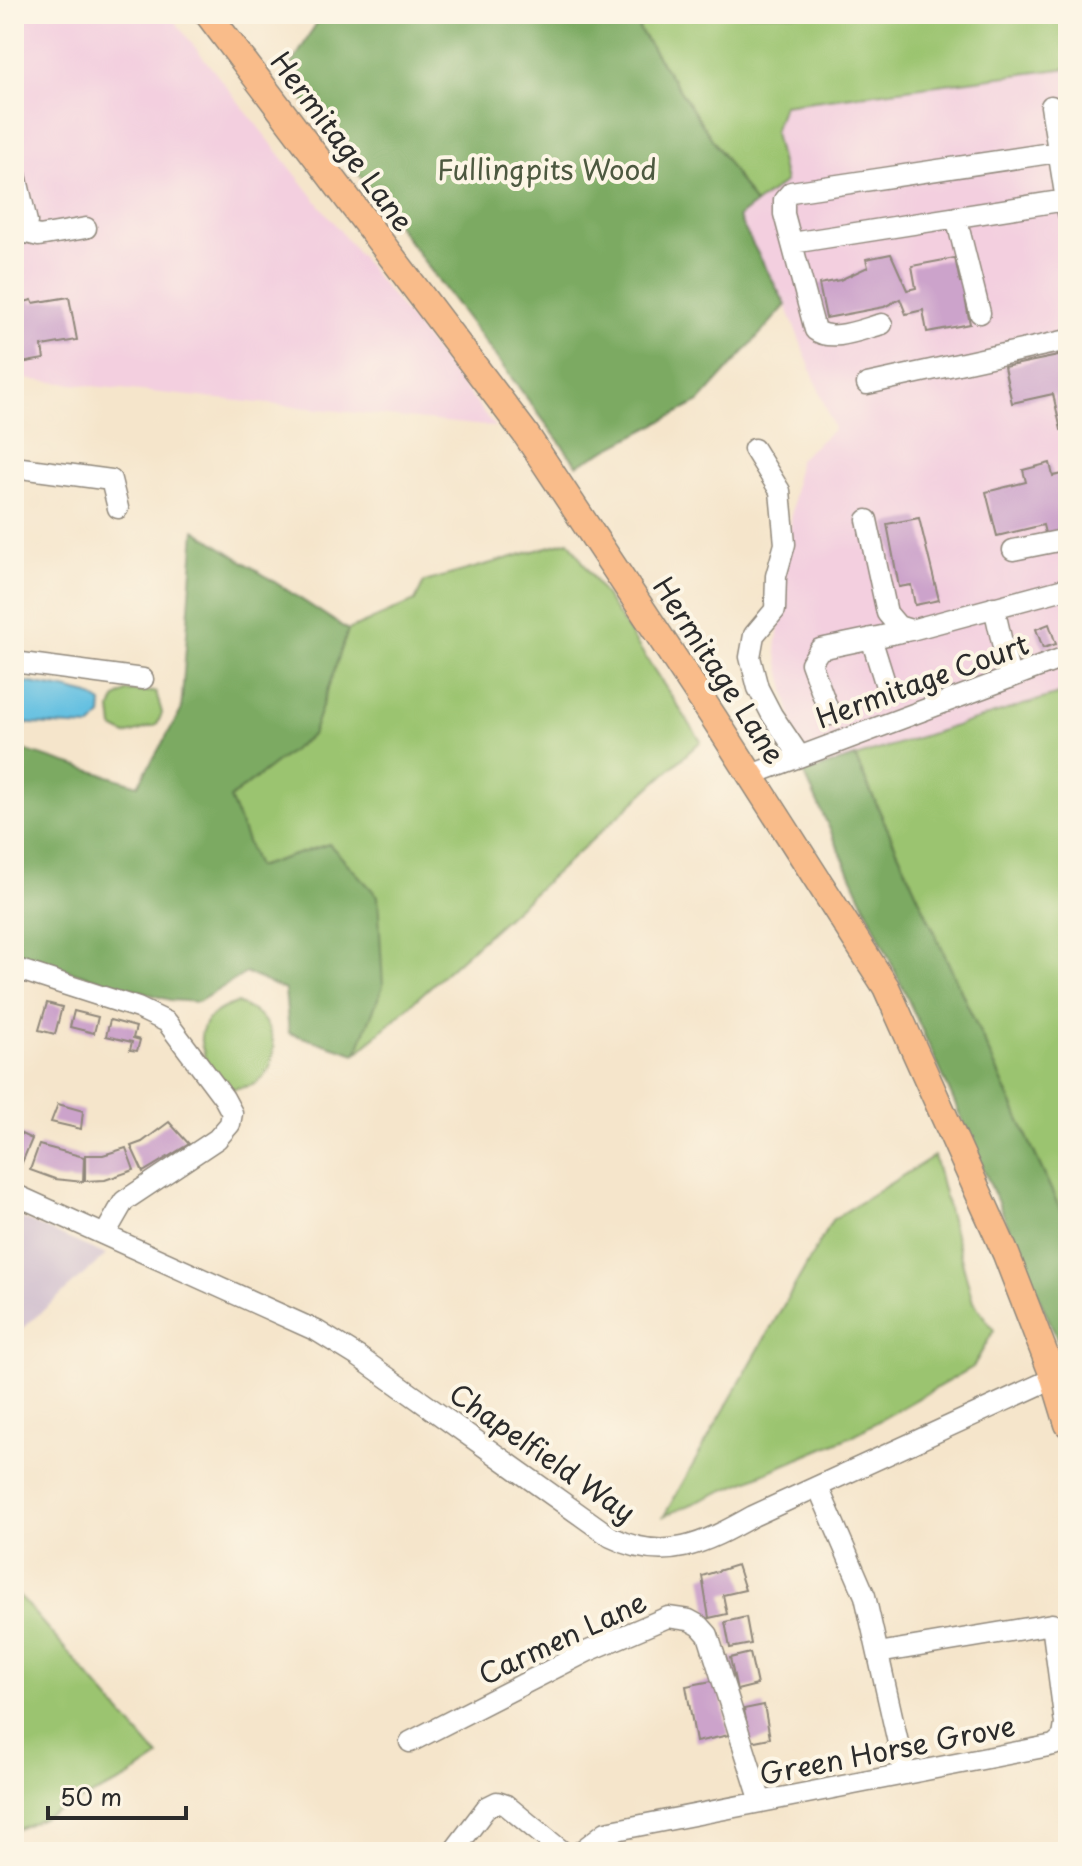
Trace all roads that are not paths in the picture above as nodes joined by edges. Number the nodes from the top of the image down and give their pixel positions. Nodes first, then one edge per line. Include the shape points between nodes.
1 (208, 14) edge
2 (1051, 106) dead end
3 (1057, 152) junction
4 (14, 166) edge
5 (1067, 207) edge
6 (956, 217) junction
7 (86, 228) dead end
8 (19, 236) edge
9 (792, 243) junction
10 (980, 313) dead end
11 (882, 324) dead end
12 (1068, 340) edge
13 (867, 384) dead end
14 (754, 449) dead end
15 (14, 467) edge
16 (118, 508) dead end
17 (867, 520) dead end
18 (1068, 539) edge
19 (1013, 550) dead end
20 (1068, 588) edge
21 (994, 607) junction
22 (911, 630) junction
23 (871, 638) junction
24 (1068, 656) edge
25 (14, 662) edge
26 (1010, 678) junction
27 (143, 679) dead end
28 (886, 686) dead end
29 (830, 715) dead end
30 (799, 755) junction
31 (751, 775) junction
32 (14, 968) edge
33 (14, 1194) edge
34 (105, 1234) junction
35 (1054, 1378) junction
36 (1068, 1424) edge
37 (818, 1487) junction
38 (878, 1653) junction
39 (410, 1742) dead end
40 (905, 1774) junction
41 (761, 1802) junction
42 (453, 1852) edge
43 (563, 1852) edge
44 (580, 1852) edge

1 - 31 main road, Hermitage Lane via 525,433
2 - 3 street
3 - 5 street
3 - 9 street via 791,192 784,200 784,214
4 - 8 street via 27,222
5 - 6 street
6 - 9 street
6 - 10 street
7 - 8 street
9 - 11 street via 815,330 833,336
12 - 13 street
14 - 30 street via 780,491 785,544 776,576 775,610 754,635 750,657 758,688
15 - 16 street via 111,480
17 - 22 street via 887,613 898,626
18 - 19 street
20 - 21 street
21 - 22 street
21 - 26 street
22 - 23 street
23 - 28 street
23 - 29 street via 820,649 811,663
24 - 26 street, Hermitage Court
25 - 27 street
26 - 30 street, Hermitage Court
30 - 31 street, Hermitage Court
31 - 35 main road, Hermitage Lane via 886,987 1006,1254
32 - 34 street via 167,1022 232,1113 217,1139 124,1201
33 - 34 street, Chapelfield Way
34 - 37 street, Chapelfield Way via 339,1343 625,1545 664,1550 706,1542
35 - 36 main road, Hermitage Lane
35 - 37 street, Chapelfield Way
37 - 38 street via 865,1596
38 - 40 street
38 - 40 street, Green Horse Grove via 1052,1624 1063,1737 1054,1745
39 - 41 street, Carmen Lane via 586,1652 668,1617 689,1620 708,1635
40 - 41 street, Green Horse Grove
41 - 44 street, Green Horse Grove via 606,1832
42 - 43 street via 487,1807 497,1802

